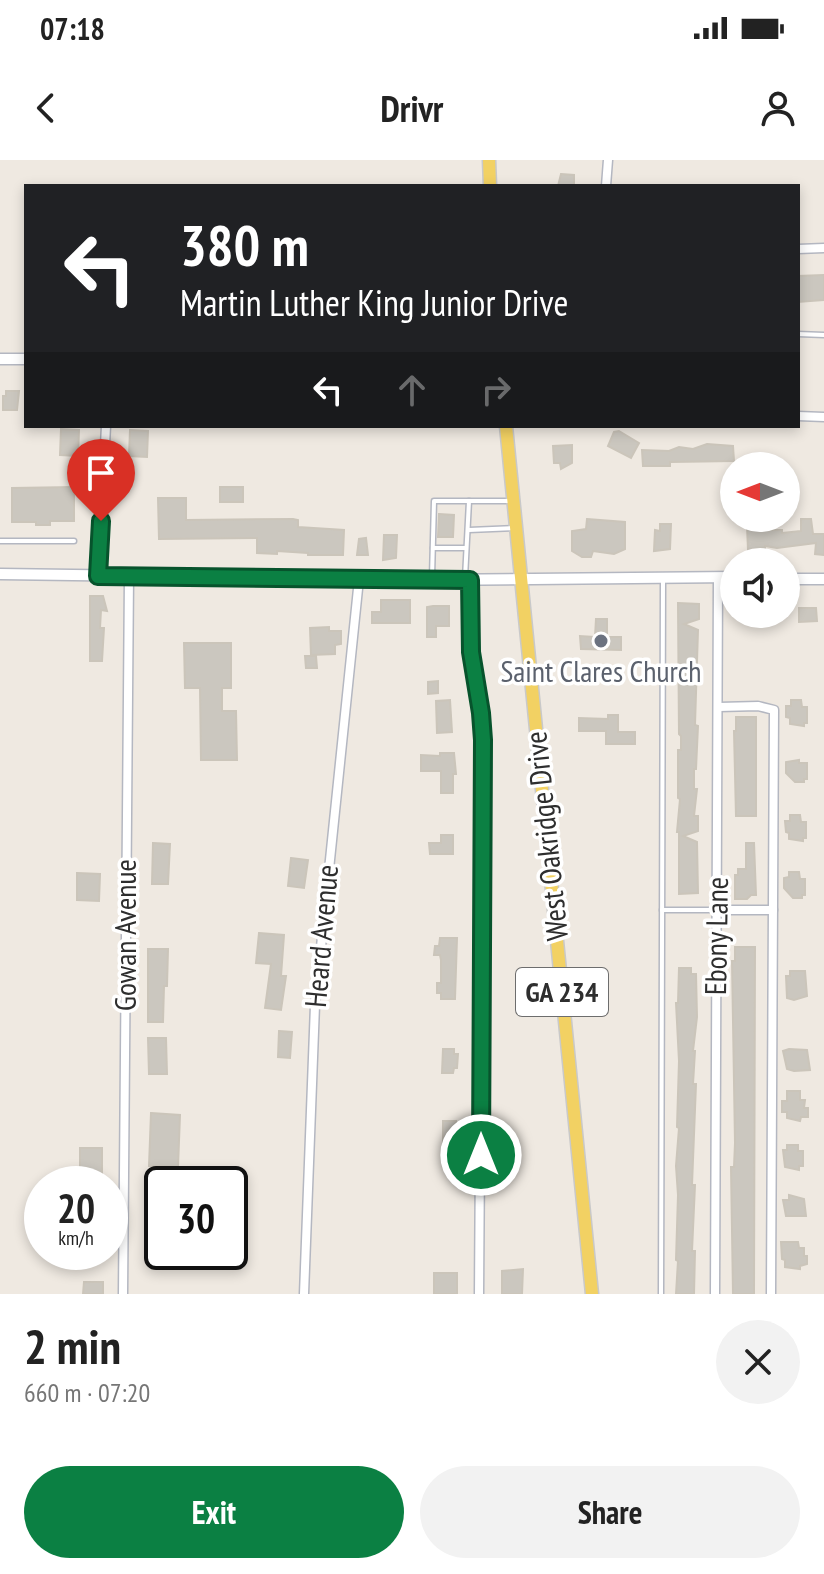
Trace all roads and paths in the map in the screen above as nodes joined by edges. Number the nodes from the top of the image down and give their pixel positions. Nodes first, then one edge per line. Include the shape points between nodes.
1 (489, 160) edge
2 (608, 160) edge
3 (490, 184) edge
4 (606, 184) edge
5 (824, 248) edge
6 (800, 249) edge
7 (800, 334) edge
8 (824, 335) edge
9 (0, 359) edge
10 (24, 359) edge
11 (800, 416) edge
12 (824, 417) edge
13 (106, 428) edge
14 (506, 428) edge
15 (469, 501) junction
16 (513, 501) junction
17 (516, 528) junction
18 (469, 530) junction
19 (0, 541) edge
20 (74, 541) dead end
21 (433, 548) junction
22 (465, 548) junction
23 (0, 574) edge
24 (98, 576) junction
25 (129, 576) junction
26 (663, 578) junction
27 (718, 578) joint
28 (359, 579) junction
29 (521, 579) junction
30 (800, 579) edge
31 (824, 579) edge
32 (432, 580) junction
33 (468, 580) junction
34 (719, 707) junction
35 (662, 910) junction
36 (717, 910) junction
37 (773, 910) junction
38 (123, 1294) edge
39 (304, 1294) edge
40 (479, 1294) edge
41 (592, 1294) edge
42 (661, 1294) edge
43 (715, 1294) edge
44 (771, 1294) edge

1 - 3 main road
2 - 4 street
5 - 6 street
7 - 8 lane
9 - 10 street
11 - 12 street
13 - 24 street
14 - 16 main road, West Oakridge Drive / GA 234
15 - 16 lane
15 - 18 lane
15 - 21 lane via 434,501
16 - 17 main road, West Oakridge Drive / GA 234
17 - 18 lane
17 - 29 main road, West Oakridge Drive / GA 234
18 - 22 lane
19 - 20 lane
21 - 22 lane
21 - 32 lane
22 - 33 lane
23 - 24 street
24 - 25 street
25 - 28 street
25 - 38 street, Gowan Avenue
26 - 27 street
26 - 29 street
26 - 35 lane
27 - 34 street, Ebony Lane
28 - 32 street
28 - 39 street, Heard Avenue via 315,1005
29 - 33 street
29 - 41 main road, West Oakridge Drive / GA 234
30 - 31 street
32 - 33 street
33 - 40 street via 483,740
34 - 36 street, Ebony Lane
34 - 37 street via 774,710
35 - 36 lane
35 - 42 lane
36 - 37 street
36 - 43 street, Ebony Lane
37 - 44 street

